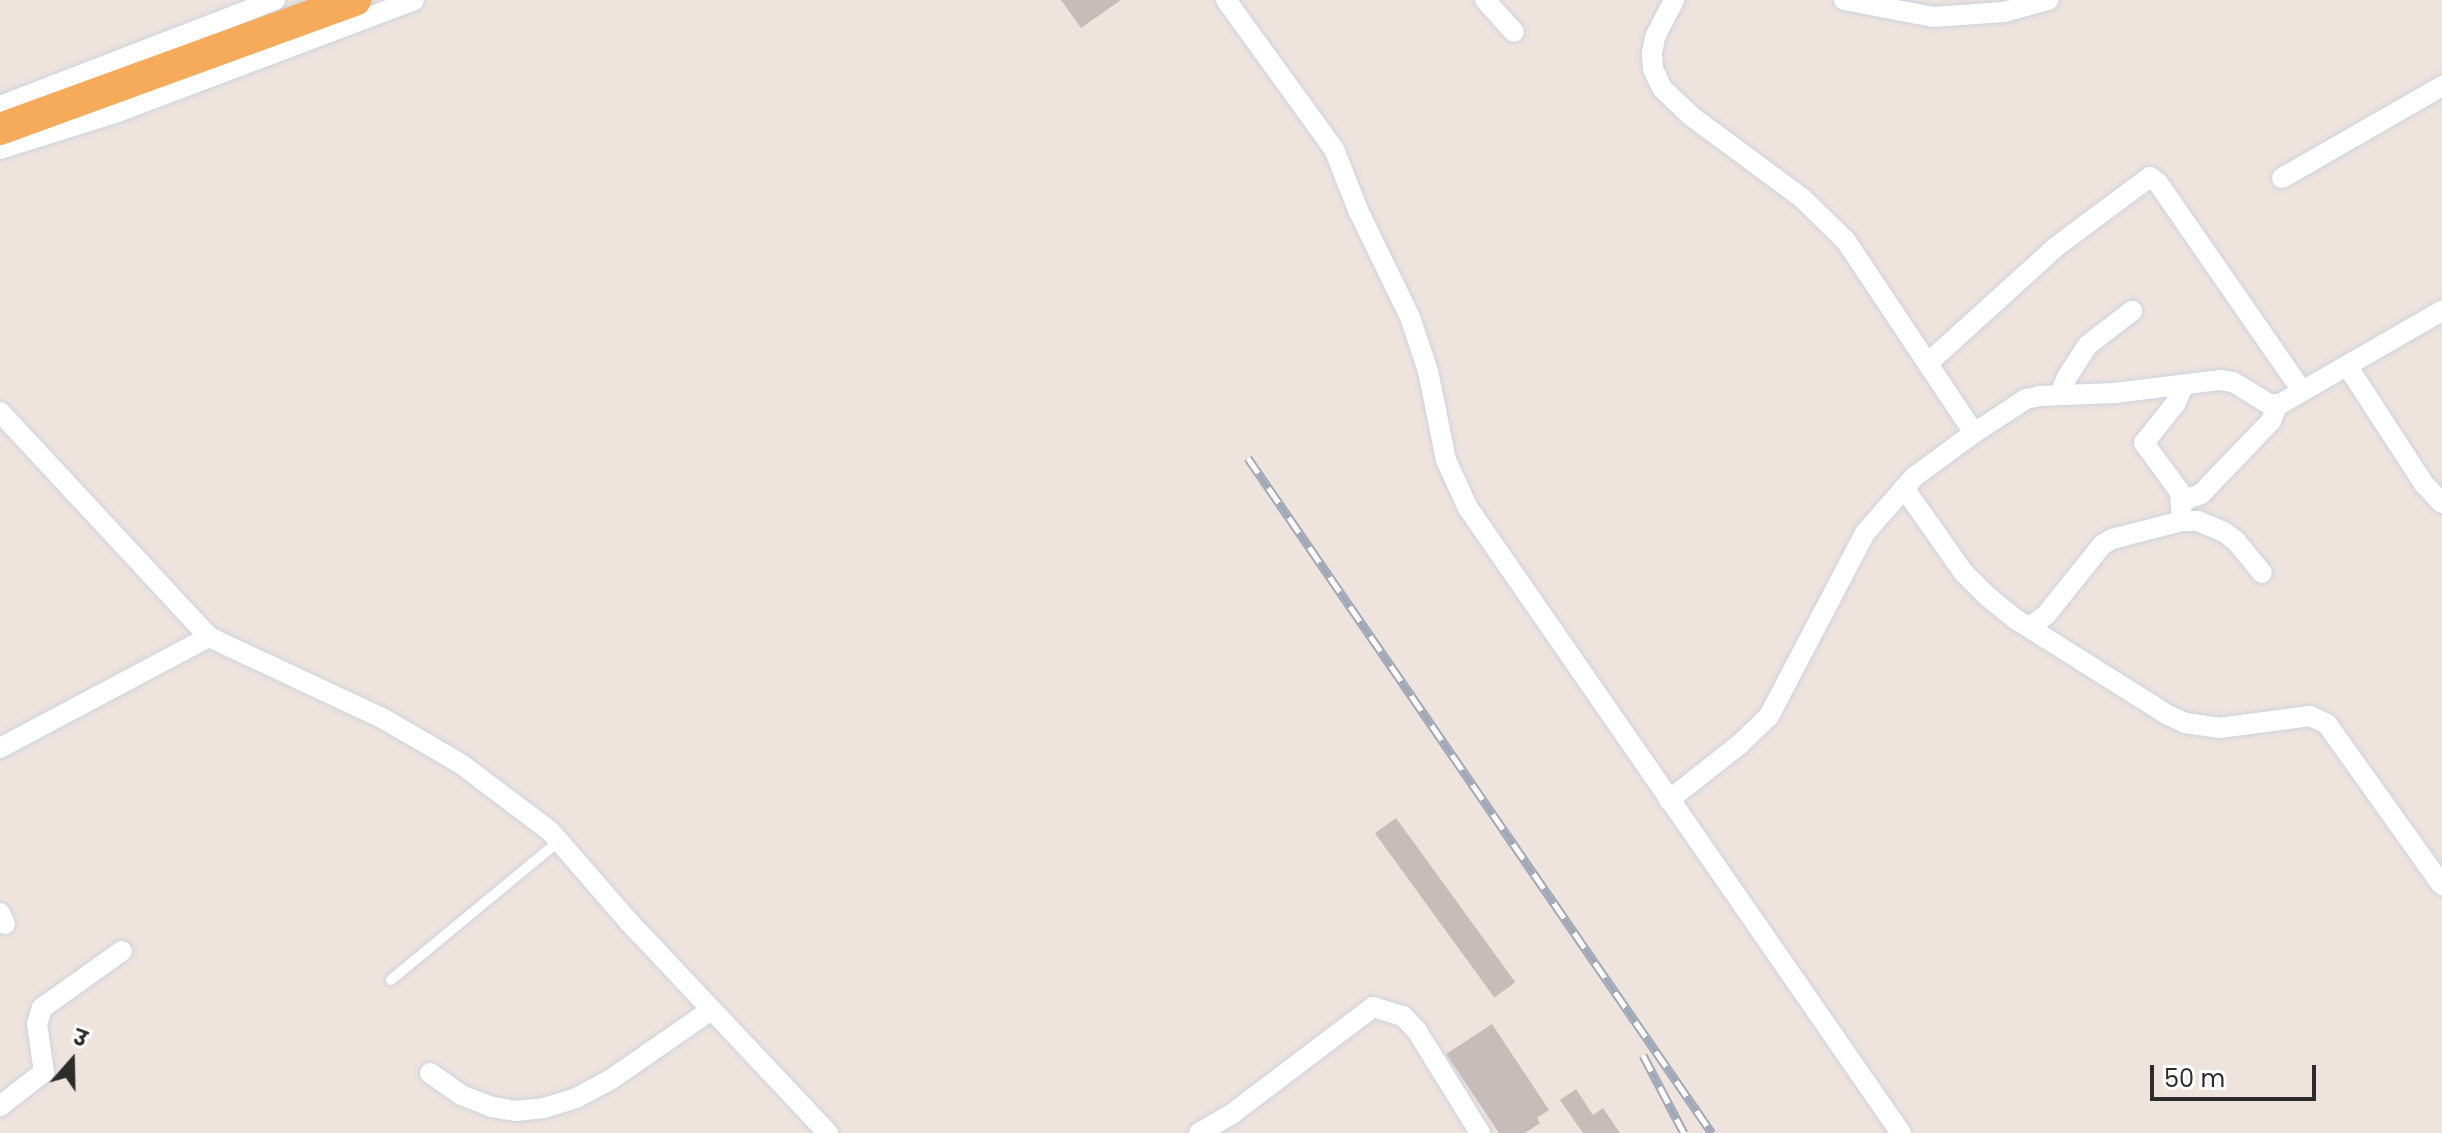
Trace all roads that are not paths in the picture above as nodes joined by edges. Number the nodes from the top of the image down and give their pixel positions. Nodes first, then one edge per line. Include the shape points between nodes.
1 (275, 0) edge
2 (355, 0) edge
3 (414, 0) edge
4 (1226, 0) edge
5 (1485, 0) edge
6 (1674, 0) edge
7 (1844, 0) edge
8 (2048, 0) edge
9 (1514, 32) dead end
10 (2442, 86) edge
11 (0, 106) edge
12 (0, 129) edge
13 (0, 149) edge
14 (2282, 178) dead end
15 (2132, 311) dead end
16 (2442, 311) edge
17 (1928, 363) junction
18 (2348, 367) junction
19 (2184, 385) junction
20 (2302, 391) junction
21 (2060, 395) junction
22 (2278, 404) junction
23 (0, 412) edge
24 (1974, 433) junction
25 (1904, 488) junction
26 (2442, 503) edge
27 (2182, 511) junction
28 (2262, 573) dead end
29 (2030, 627) junction
30 (209, 637) junction
31 (0, 748) edge
32 (1669, 800) junction
33 (559, 841) junction
34 (2442, 885) edge
35 (122, 951) dead end
36 (391, 980) dead end
37 (711, 1010) junction
38 (430, 1073) dead end
39 (0, 1106) edge
40 (828, 1133) edge
41 (1199, 1133) edge
42 (1480, 1133) edge
43 (1901, 1133) edge

1 - 11 street
2 - 12 main road
3 - 13 street via 118,112
4 - 32 street via 1334,149 1410,317 1428,371 1446,460 1468,508
5 - 9 street
6 - 17 street via 1652,53 1662,88 1691,116 1802,198 1846,241
7 - 8 street via 1933,17 2004,12
10 - 14 street
15 - 21 street via 2088,345
16 - 18 street
17 - 20 street via 2057,246 2150,177
17 - 24 street
18 - 20 street
18 - 26 street via 2424,484
19 - 21 street
19 - 22 street via 2228,380
19 - 27 street via 2144,443 2180,492
20 - 22 street
21 - 24 street via 2026,399
22 - 27 street via 2271,421
23 - 30 street
24 - 25 street
25 - 29 street via 1964,573
25 - 32 street via 1847,561 1769,716
27 - 28 street via 2224,532
27 - 29 street via 2102,545 2046,615
29 - 34 street via 2185,723 2219,728 2310,716 2327,724
30 - 31 street
30 - 33 street via 384,719 448,756
32 - 43 street
33 - 36 lane
33 - 37 street
35 - 39 street via 42,1008 37,1024 44,1072
37 - 38 street via 610,1080 544,1108 492,1107 461,1095
37 - 40 street
41 - 42 street via 1373,1007 1403,1016 1417,1031

